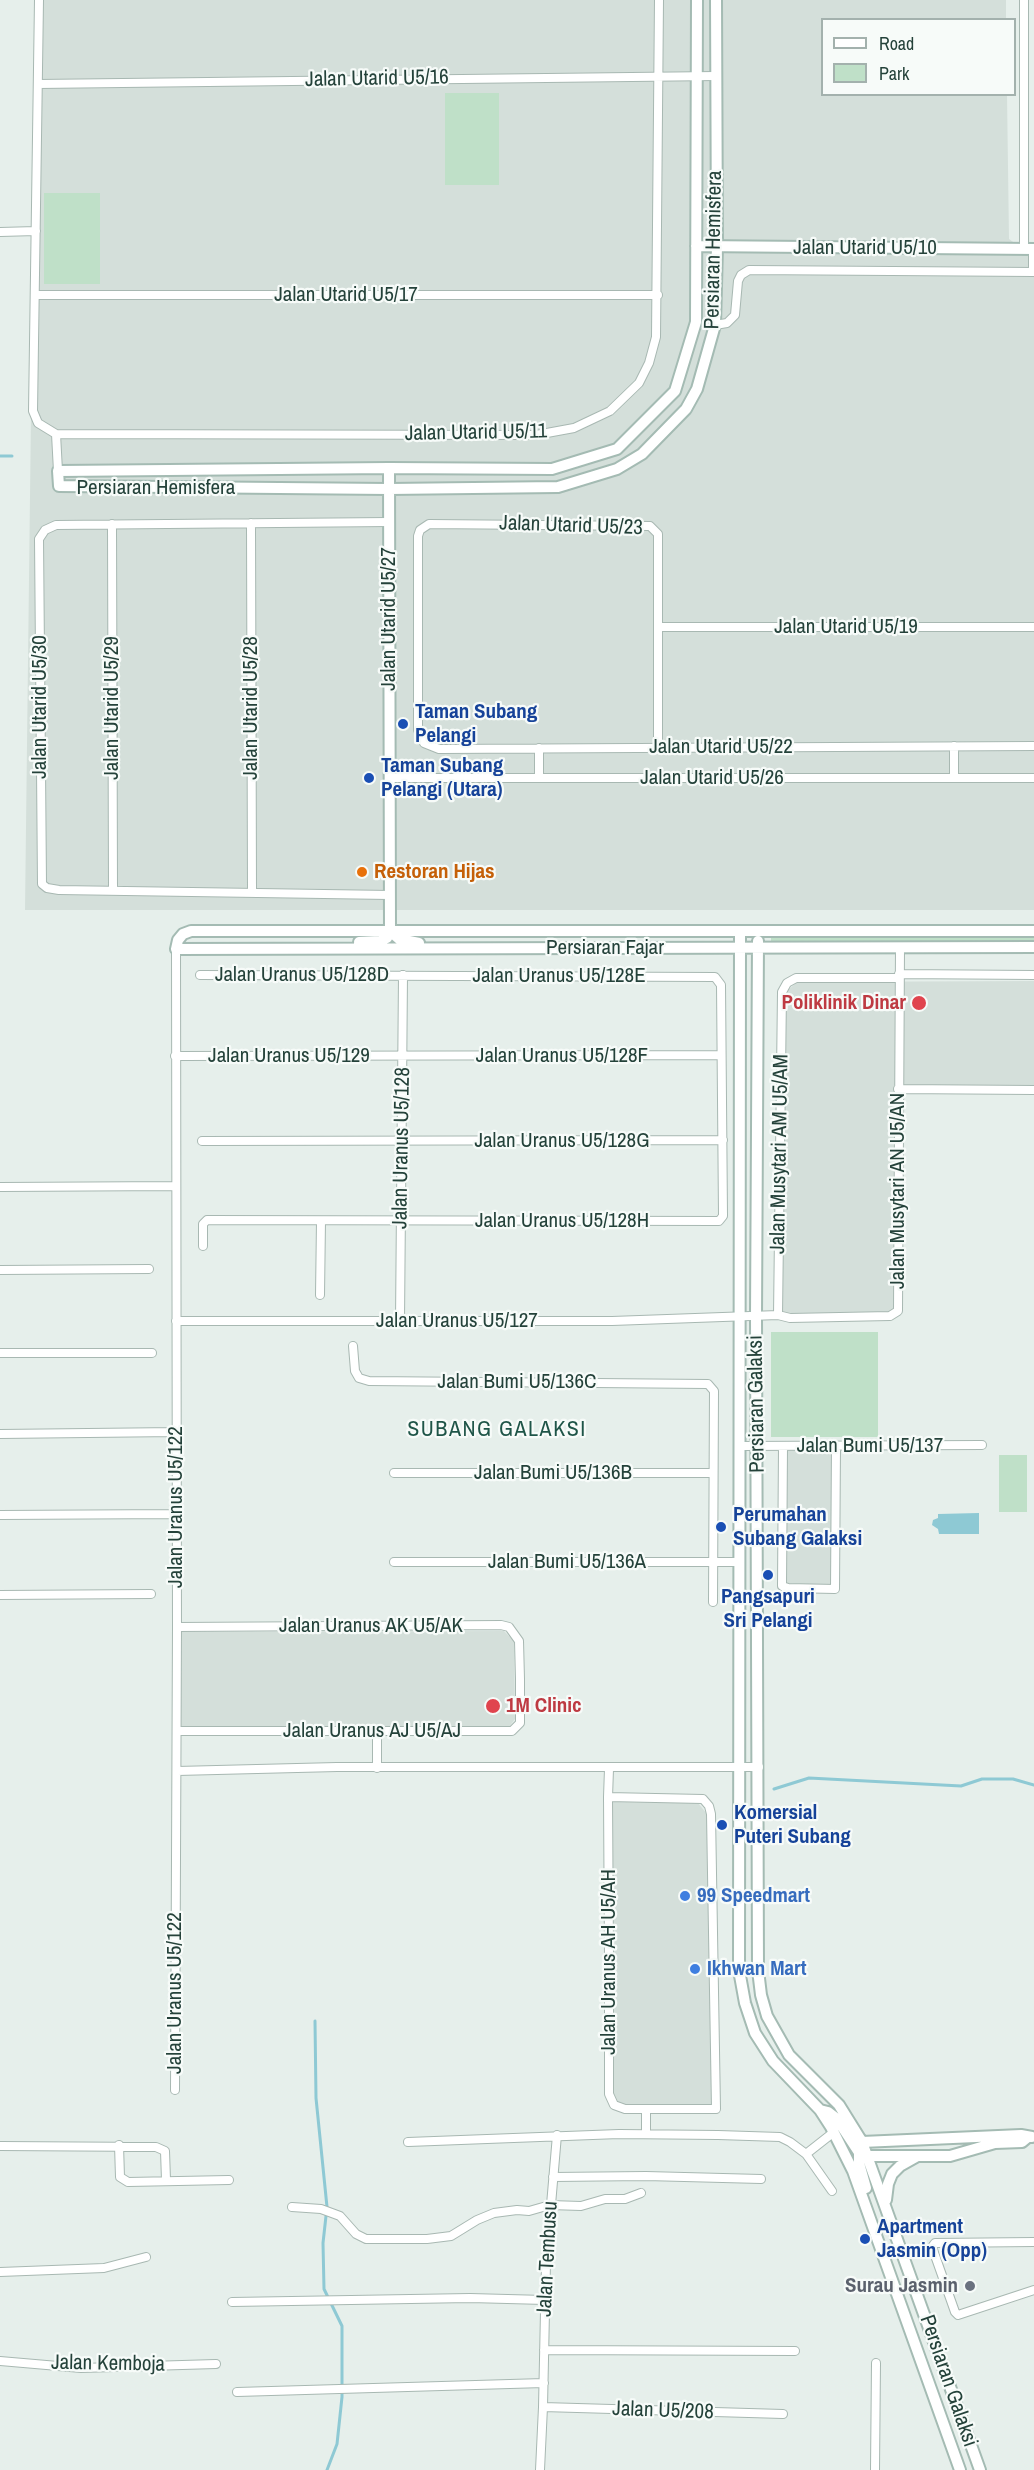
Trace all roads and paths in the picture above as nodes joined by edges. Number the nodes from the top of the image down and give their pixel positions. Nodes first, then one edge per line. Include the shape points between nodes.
1 (39, 0) edge
2 (659, 0) edge
3 (697, 0) edge
4 (716, 0) edge
5 (1024, 0) edge
6 (697, 76) junction
7 (716, 76) junction
8 (659, 77) junction
9 (38, 84) junction
10 (36, 231) junction
11 (0, 232) edge
12 (696, 246) junction
13 (717, 247) junction
14 (1031, 249) edge
15 (1034, 272) edge
16 (35, 295) junction
17 (658, 296) junction
18 (715, 325) junction
19 (56, 434) junction
20 (388, 468) junction
21 (58, 471) junction
22 (389, 489) junction
23 (389, 522) junction
24 (251, 523) junction
25 (112, 524) junction
26 (39, 539) joint
27 (658, 627) junction
28 (1034, 627) edge
29 (418, 730) joint
30 (954, 746) junction
31 (1034, 746) edge
32 (658, 747) junction
33 (539, 748) junction
34 (389, 777) junction
35 (539, 777) junction
36 (954, 778) junction
37 (1034, 778) edge
38 (113, 891) junction
39 (252, 893) junction
40 (390, 895) junction
41 (390, 931) junction
42 (1034, 931) edge
43 (740, 932) junction
44 (758, 932) junction
45 (1034, 947) edge
46 (739, 948) junction
47 (758, 948) junction
48 (900, 948) junction
49 (176, 949) junction
50 (280, 949) junction
51 (505, 949) junction
52 (200, 975) dead end
53 (403, 975) junction
54 (1034, 975) edge
55 (899, 976) junction
56 (721, 1055) junction
57 (175, 1056) junction
58 (403, 1056) junction
59 (898, 1089) junction
60 (1034, 1090) edge
61 (723, 1140) junction
62 (202, 1141) dead end
63 (402, 1141) junction
64 (175, 1186) junction
65 (0, 1187) edge
66 (321, 1221) junction
67 (401, 1221) junction
68 (203, 1246) dead end
69 (148, 1269) dead end
70 (0, 1270) edge
71 (320, 1294) dead end
72 (739, 1315) junction
73 (778, 1315) junction
74 (756, 1316) junction
75 (176, 1321) junction
76 (400, 1321) junction
77 (353, 1346) dead end
78 (0, 1353) edge
79 (152, 1353) dead end
80 (176, 1432) junction
81 (0, 1434) edge
82 (982, 1445) dead end
83 (740, 1446) junction
84 (836, 1446) junction
85 (758, 1447) junction
86 (783, 1447) junction
87 (394, 1473) dead end
88 (712, 1473) junction
89 (176, 1514) junction
90 (0, 1515) edge
91 (394, 1562) dead end
92 (712, 1562) junction
93 (740, 1562) junction
94 (151, 1594) dead end
95 (0, 1596) edge
96 (713, 1602) dead end
97 (177, 1627) junction
98 (520, 1679) joint
99 (177, 1731) junction
100 (377, 1731) junction
101 (739, 1767) junction
102 (759, 1767) junction
103 (377, 1768) junction
104 (609, 1768) junction
105 (177, 1771) junction
106 (609, 1797) junction
107 (175, 2090) dead end
108 (646, 2109) junction
109 (820, 2110) junction
110 (834, 2132) junction
111 (646, 2134) junction
112 (557, 2135) junction
113 (1031, 2137) edge
114 (408, 2142) dead end
115 (119, 2145) junction
116 (0, 2146) edge
117 (862, 2150) junction
118 (806, 2154) junction
119 (919, 2156) junction
120 (553, 2177) junction
121 (760, 2179) dead end
122 (166, 2180) junction
123 (229, 2180) dead end
124 (832, 2191) dead end
125 (641, 2193) dead end
126 (550, 2205) junction
127 (886, 2206) junction
128 (292, 2207) dead end
129 (867, 2208) junction
130 (1034, 2242) edge
131 (146, 2257) dead end
132 (0, 2272) edge
133 (1034, 2290) edge
134 (545, 2300) junction
135 (232, 2302) dead end
136 (544, 2350) junction
137 (795, 2351) dead end
138 (0, 2361) edge
139 (876, 2363) dead end
140 (216, 2364) dead end
141 (544, 2383) junction
142 (237, 2392) dead end
143 (543, 2407) junction
144 (783, 2414) dead end
145 (540, 2470) edge
146 (875, 2470) edge
147 (960, 2470) edge
148 (980, 2470) edge

1 - 9 street
2 - 8 street, Jalan Utarid U5/11
3 - 6 street, Persiaran Hemisfera
4 - 7 street, Persiaran Hemisfera
5 - 14 street
6 - 7 street, Jalan Utarid U5/16
6 - 8 street, Jalan Utarid U5/16
6 - 12 street, Persiaran Hemisfera
7 - 13 street, Persiaran Hemisfera
8 - 9 street, Jalan Utarid U5/16
8 - 17 street, Jalan Utarid U5/11
9 - 10 street
10 - 11 street
10 - 16 street
12 - 13 street, Jalan Utarid U5/10
12 - 20 street, Persiaran Hemisfera via 696,322 675,391 617,449 552,469
13 - 14 street, Jalan Utarid U5/10
13 - 18 street, Persiaran Hemisfera
14 - 15 street
15 - 18 street via 749,270 738,281 735,315 727,323
16 - 17 street, Jalan Utarid U5/17
16 - 19 street via 33,411 38,423
17 - 19 street, Jalan Utarid U5/11 via 656,337 639,383 610,411 574,428 536,435
18 - 22 street, Persiaran Hemisfera via 697,388 686,409 642,454 617,469 558,488
19 - 21 street
20 - 21 street, Persiaran Hemisfera
20 - 22 street, Jalan Utarid U5/27
21 - 22 street, Persiaran Hemisfera via 62,487
22 - 23 street, Jalan Utarid U5/27
23 - 24 street, Jalan Utarid U5/27
23 - 34 street, Jalan Utarid U5/27
24 - 25 street, Jalan Utarid U5/27
24 - 39 street, Jalan Utarid U5/28
25 - 26 street, Jalan Utarid U5/27 via 56,525 45,530
25 - 38 street, Jalan Utarid U5/29
26 - 38 street, Jalan Utarid U5/30 via 42,884 47,888
27 - 28 street, Jalan Utarid U5/19
27 - 29 street, Jalan Utarid U5/23 via 658,534 650,526 429,524 418,536
27 - 32 street, Jalan Utarid U5/23
29 - 33 street, Jalan Utarid U5/22 via 424,743 439,749
30 - 31 street, Jalan Utarid U5/22
30 - 32 street, Jalan Utarid U5/22
30 - 36 street
32 - 33 street, Jalan Utarid U5/22
33 - 35 street
34 - 35 street, Jalan Utarid U5/26
34 - 40 street, Jalan Utarid U5/27
35 - 36 street, Jalan Utarid U5/26
36 - 37 street, Jalan Utarid U5/26
38 - 39 street
39 - 40 street
40 - 41 street, Jalan Utarid U5/27
41 - 43 street, Persiaran Fajar
41 - 49 street, Persiaran Fajar via 191,931 183,934
41 - 50 street via 380,941
41 - 51 street via 407,942
42 - 44 street, Persiaran Fajar
43 - 44 street, Persiaran Fajar
43 - 46 street, Persiaran Galaksi
44 - 47 street, Persiaran Galaksi
45 - 48 street, Persiaran Fajar
46 - 47 street, Persiaran Fajar
46 - 51 street, Persiaran Fajar
46 - 72 street, Persiaran Galaksi
47 - 48 street, Persiaran Fajar
47 - 74 street, Persiaran Galaksi
48 - 55 street, Jalan Musytari AN U5/AN
49 - 50 street, Persiaran Fajar
49 - 57 street, Jalan Uranus U5/122
50 - 51 street, Persiaran Fajar
52 - 53 street, Jalan Uranus U5/128D
53 - 56 street, Jalan Uranus U5/128E via 715,977 721,985
53 - 58 street, Jalan Uranus U5/128
54 - 55 street
55 - 59 street, Jalan Musytari AN U5/AN
55 - 73 street, Jalan Musytari AM U5/AM via 796,978 782,992
56 - 58 street, Jalan Uranus U5/128F
56 - 61 street
57 - 58 street, Jalan Uranus U5/129
57 - 64 street, Jalan Uranus U5/122
58 - 63 street, Jalan Uranus U5/128
59 - 60 street
59 - 73 street, Jalan Musytari AN U5/AN via 898,1311 890,1316
61 - 63 street, Jalan Uranus U5/128G
61 - 67 street, Jalan Uranus U5/128H via 722,1219 718,1221
62 - 63 street, Jalan Uranus U5/128G
63 - 67 street, Jalan Uranus U5/128
64 - 65 street
64 - 75 street, Jalan Uranus U5/122
66 - 67 street, Jalan Uranus U5/128H
66 - 68 street, Jalan Uranus U5/128H via 207,1220 203,1224
66 - 71 street
67 - 76 street, Jalan Uranus U5/128
69 - 70 street
72 - 74 street, Jalan Uranus U5/127
72 - 76 street, Jalan Uranus U5/127 via 612,1321
72 - 83 street, Persiaran Galaksi
73 - 74 street
74 - 85 street, Persiaran Galaksi
75 - 76 street, Jalan Uranus U5/127
75 - 80 street, Jalan Uranus U5/122
77 - 88 street, Jalan Bumi U5/136C via 355,1371 359,1378 369,1381 708,1384 714,1391
78 - 79 street
80 - 81 street
80 - 89 street, Jalan Uranus U5/122
82 - 84 street, Jalan Bumi U5/137
83 - 85 street, Jalan Bumi U5/137
83 - 93 street, Persiaran Galaksi
84 - 86 street, Jalan Bumi U5/137
84 - 86 street via 835,1589 782,1586
85 - 86 street, Jalan Bumi U5/137
85 - 102 street, Persiaran Galaksi
87 - 88 street, Jalan Bumi U5/136B
88 - 92 street
89 - 90 street
89 - 97 street, Jalan Uranus U5/122
91 - 92 street, Jalan Bumi U5/136A
92 - 93 street, Jalan Bumi U5/136A
92 - 96 street
93 - 101 street, Persiaran Galaksi
94 - 95 street
97 - 98 street, Jalan Uranus AK U5/AK via 501,1625 514,1632 519,1641
97 - 99 street, Jalan Uranus U5/122
98 - 100 street, Jalan Uranus AJ U5/AJ via 520,1723 512,1731
99 - 100 street, Jalan Uranus AJ U5/AJ
99 - 105 street, Jalan Uranus U5/122
100 - 103 street
101 - 102 street
101 - 104 street
101 - 109 street, Persiaran Galaksi via 739,1970 745,2003 755,2033 773,2061
102 - 117 street, Persiaran Galaksi via 761,1995 767,2016 789,2055 839,2105
103 - 104 street
103 - 105 street
104 - 106 street, Jalan Uranus AH U5/AH
105 - 107 street, Jalan Uranus U5/122
106 - 108 street, Jalan Uranus AH U5/AH via 609,2094 614,2105
106 - 108 street, Jalan Uranus AH U5/AH via 703,1799 711,1814 716,2109
108 - 111 street
109 - 110 street, Persiaran Galaksi
109 - 117 street via 837,2119
110 - 118 street
110 - 129 street, Persiaran Galaksi
111 - 112 street
111 - 118 street via 780,2138
112 - 114 street
112 - 120 street, Jalan Tembusu
113 - 117 street
113 - 119 street via 960,2154
115 - 116 street
115 - 122 street via 161,2148 165,2151
115 - 122 street via 123,2180
117 - 119 street
117 - 127 street, Persiaran Galaksi
117 - 129 street via 859,2163 869,2199
118 - 124 street
119 - 127 street via 892,2175 885,2195
120 - 121 street
120 - 126 street, Jalan Tembusu
122 - 123 street
125 - 126 street via 581,2206
126 - 128 street via 494,2213 451,2236 427,2240 366,2239 340,2216 321,2209
126 - 134 street, Jalan Tembusu
127 - 148 street, Persiaran Galaksi
129 - 147 street, Persiaran Galaksi
130 - 133 street via 935,2243 932,2247 958,2315
131 - 132 street via 96,2269
134 - 135 street
134 - 136 street, Jalan Tembusu
136 - 137 street
136 - 141 street, Jalan Tembusu
138 - 140 street, Jalan Kemboja via 81,2368
139 - 146 street
141 - 142 street
141 - 143 street, Jalan Tembusu
143 - 144 street, Jalan U5/208
143 - 145 street, Jalan Tembusu

